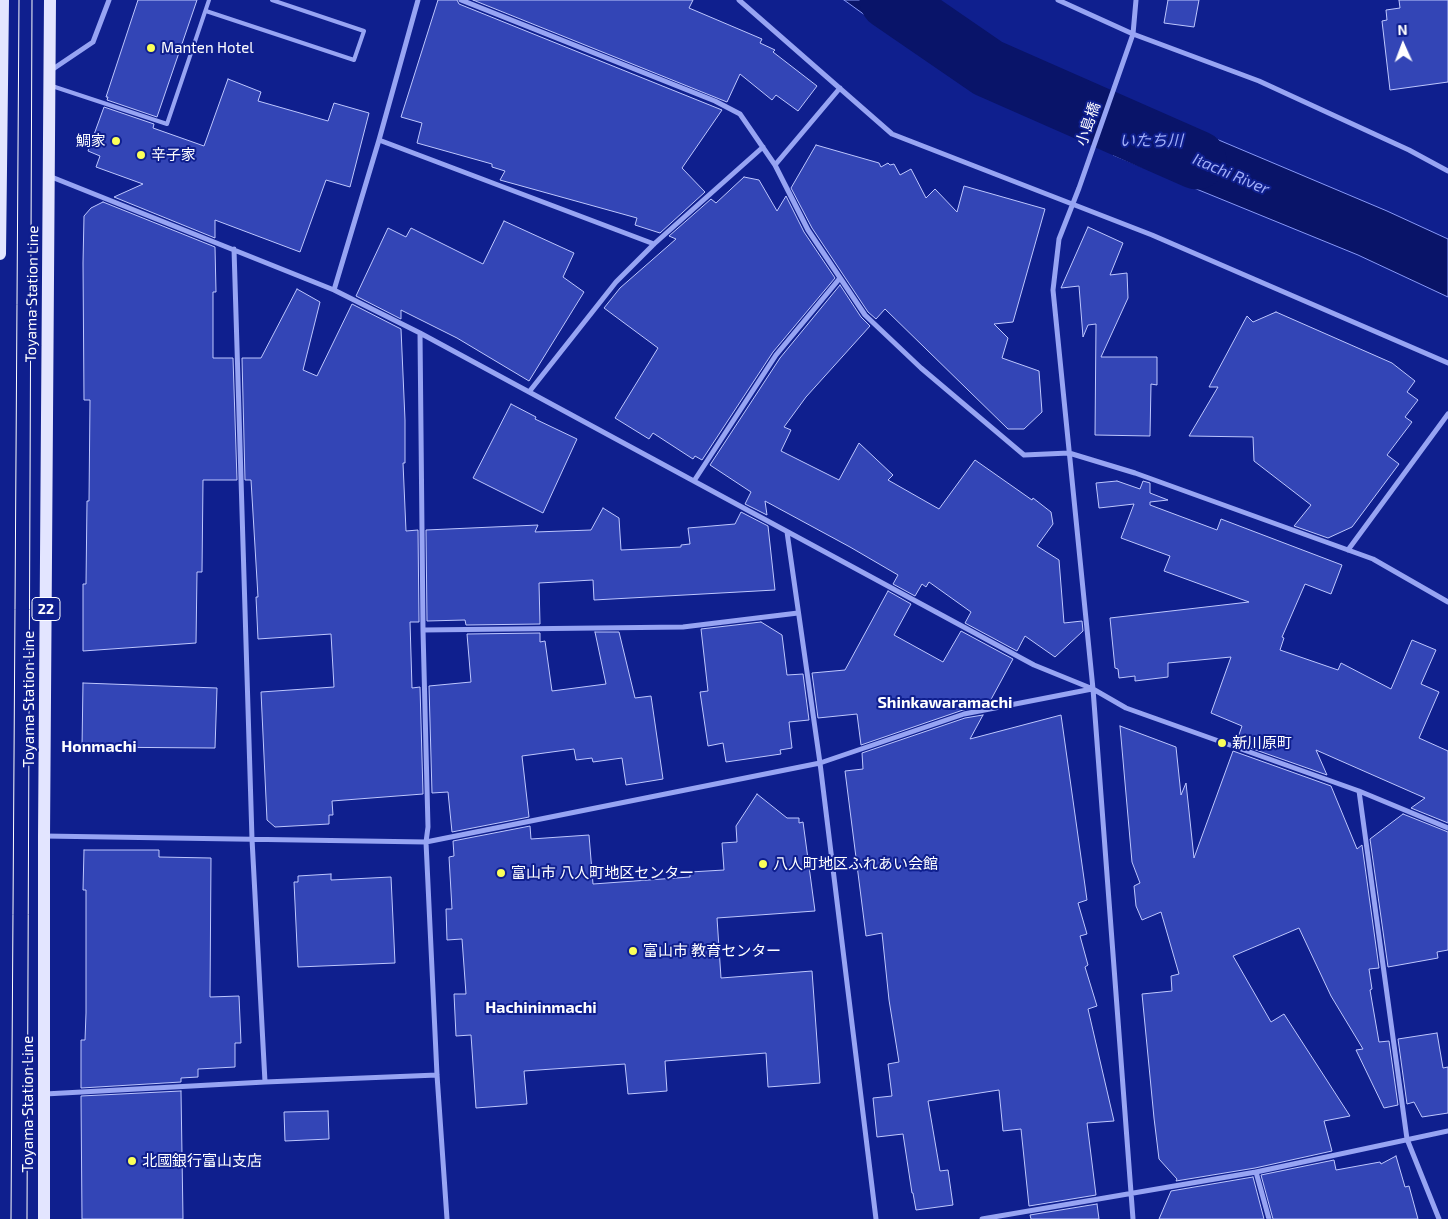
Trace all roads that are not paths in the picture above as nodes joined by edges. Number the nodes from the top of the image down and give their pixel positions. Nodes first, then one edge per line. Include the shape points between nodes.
1 (3, 0) edge
2 (50, 0) edge
3 (109, 0) edge
4 (210, 0) edge
5 (272, 0) edge
6 (418, 0) edge
7 (461, 0) edge
8 (739, 0) edge
9 (1058, 0) edge
10 (1136, 0) edge
11 (206, 11) junction
12 (1133, 34) junction
13 (50, 71) junction
14 (50, 86) junction
15 (840, 88) junction
16 (379, 140) junction
17 (1, 148) edge
18 (763, 148) junction
19 (775, 166) junction
20 (1448, 171) edge
21 (49, 176) junction
22 (1073, 204) junction
23 (654, 244) junction
24 (234, 249) junction
25 (0, 254) edge
26 (840, 278) junction
27 (334, 290) junction
28 (420, 333) junction
29 (1448, 363) edge
30 (529, 392) junction
31 (1448, 414) edge
32 (1069, 453) junction
33 (694, 482) junction
34 (787, 532) junction
35 (1348, 550) junction
36 (1448, 602) edge
37 (798, 613) junction
38 (423, 630) junction
39 (1093, 689) junction
40 (820, 763) junction
41 (1358, 792) junction
42 (1448, 828) edge
43 (44, 836) junction
44 (252, 839) junction
45 (426, 842) junction
46 (437, 1075) junction
47 (265, 1082) junction
48 (44, 1094) junction
49 (1448, 1131) edge
50 (1407, 1139) junction
51 (1256, 1172) junction
52 (1130, 1193) junction
53 (44, 1219) edge
54 (447, 1219) edge
55 (876, 1219) edge
56 (982, 1219) edge
57 (1133, 1219) edge
58 (1269, 1219) edge
59 (1438, 1219) edge

1 - 17 main road
2 - 13 main road, Toyama Station Line / 22
3 - 13 street via 93,42
4 - 11 lane
5 - 11 lane via 364,31 354,60
6 - 16 street
7 - 18 street via 715,101 740,114
8 - 15 street
9 - 12 street
10 - 12 street, 小島橋
11 - 14 lane via 167,124
12 - 20 street via 1259,81
12 - 22 street, 小島橋
13 - 14 main road, Toyama Station Line / 22
14 - 21 main road, Toyama Station Line / 22
15 - 19 street
15 - 22 street via 892,134
16 - 23 street
16 - 27 street
17 - 25 main road
18 - 19 street
18 - 23 street
19 - 26 street via 808,230
21 - 24 street
21 - 43 main road, Toyama Station Line / 22
22 - 29 street
22 - 32 street, 小島橋 via 1059,239 1053,290
23 - 30 street via 616,282
24 - 27 street
24 - 44 street
26 - 32 street via 865,315 921,368 1024,455
26 - 33 street via 776,354
27 - 28 street
28 - 30 street
28 - 38 street
30 - 33 street
31 - 35 street
32 - 35 street via 1135,473
32 - 39 street, 小島橋
33 - 34 street
34 - 37 street
34 - 39 street via 1034,665
35 - 36 street via 1373,559
37 - 38 street via 684,627
37 - 40 street
38 - 45 street
39 - 40 street via 964,714
39 - 41 street via 1126,708
39 - 52 street, 小島橋
40 - 45 street
40 - 55 street
41 - 42 street
41 - 50 street
43 - 44 street
43 - 48 main road, Toyama Station Line / 22
44 - 45 street
44 - 47 street
45 - 46 street
46 - 47 street
46 - 54 street
47 - 48 street
48 - 53 main road, Toyama Station Line / 22
49 - 50 street
50 - 51 street
50 - 59 street
51 - 52 street
51 - 58 street
52 - 56 street
52 - 57 street, 小島橋

